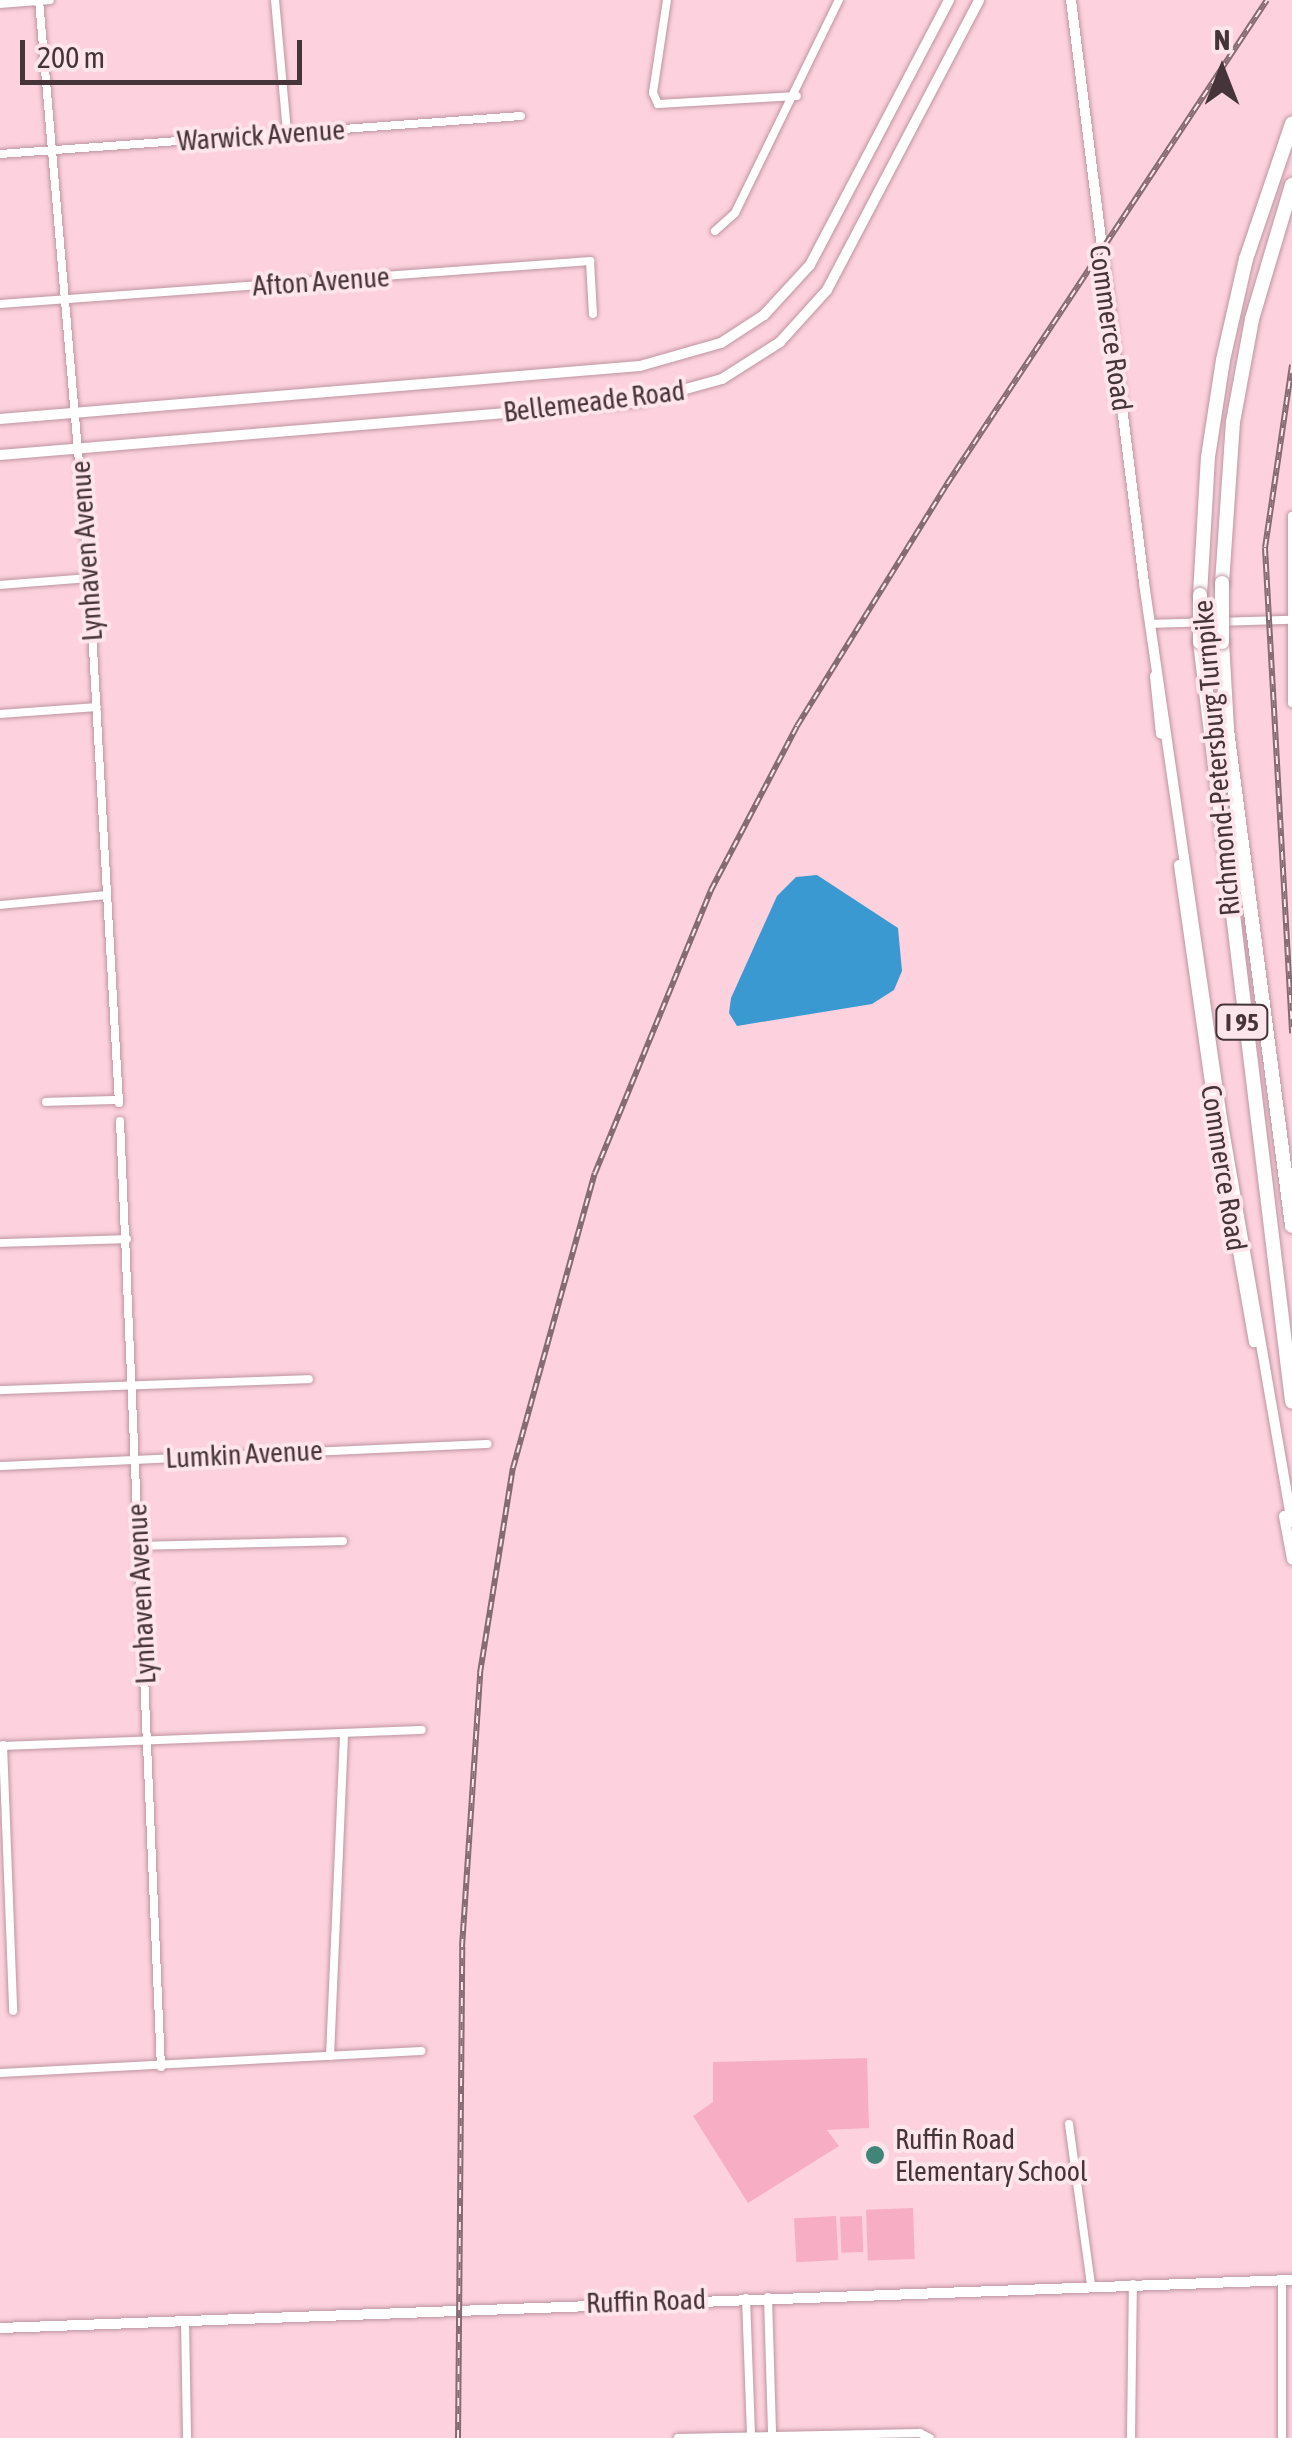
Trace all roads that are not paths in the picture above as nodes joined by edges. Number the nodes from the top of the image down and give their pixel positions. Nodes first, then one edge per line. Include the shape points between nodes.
1 (39, 0) edge
2 (50, 0) edge
3 (275, 0) edge
4 (668, 0) edge
5 (840, 0) edge
6 (949, 0) edge
7 (980, 0) edge
8 (1071, 0) edge
9 (0, 4) edge
10 (797, 96) junction
11 (521, 116) dead end
12 (1292, 124) edge
13 (287, 133) junction
14 (52, 150) junction
15 (0, 154) edge
16 (1292, 185) edge
17 (716, 231) dead end
18 (64, 299) junction
19 (0, 304) edge
20 (593, 314) dead end
21 (75, 413) junction
22 (0, 419) edge
23 (78, 448) junction
24 (0, 455) edge
25 (1292, 516) edge
26 (88, 578) junction
27 (0, 585) edge
28 (1287, 620) junction
29 (1151, 624) junction
30 (1156, 655) junction
31 (1292, 703) edge
32 (97, 707) junction
33 (0, 714) edge
34 (106, 895) junction
35 (0, 905) edge
36 (46, 1102) dead end
37 (120, 1121) dead end
38 (1292, 1226) edge
39 (127, 1239) junction
40 (0, 1242) edge
41 (308, 1379) dead end
42 (130, 1386) junction
43 (0, 1390) edge
44 (1292, 1400) edge
45 (488, 1444) dead end
46 (135, 1459) junction
47 (0, 1466) edge
48 (1292, 1522) edge
49 (343, 1541) dead end
50 (139, 1546) junction
51 (1292, 1559) edge
52 (422, 1730) dead end
53 (344, 1734) junction
54 (148, 1742) junction
55 (2, 1746) edge
56 (13, 2011) dead end
57 (421, 2051) dead end
58 (330, 2056) junction
59 (161, 2067) junction
60 (0, 2073) edge
61 (1069, 2124) dead end
62 (1287, 2281) edge
63 (1091, 2284) junction
64 (1133, 2284) junction
65 (768, 2297) junction
66 (746, 2298) junction
67 (185, 2321) junction
68 (0, 2328) edge
69 (752, 2435) junction
70 (772, 2435) junction
71 (836, 2436) edge
72 (700, 2437) edge
73 (187, 2438) edge
74 (678, 2438) edge
75 (930, 2438) edge
76 (1131, 2438) edge
77 (1282, 2438) edge

1 - 2 street
1 - 9 street
1 - 14 street, Lynhaven Avenue
3 - 13 street
4 - 10 street via 654,100 665,105
5 - 10 street
6 - 21 main road, Bellemeade Road via 810,265 764,315 722,342 640,366
7 - 23 main road, Bellemeade Road via 827,290 785,336 730,375 638,402
8 - 29 main road, Commerce Road
10 - 17 street via 735,212
11 - 13 street, Warwick Avenue
12 - 44 highway, Richmond-Petersburg Turnpike / I 95, bridge via 1246,259 1223,360 1208,457 1200,595 1200,642
13 - 14 street, Warwick Avenue
14 - 15 street, Warwick Avenue
14 - 18 street, Lynhaven Avenue
16 - 38 highway, Richmond-Petersburg Turnpike / I 95, bridge via 1252,319 1233,422 1222,583 1230,749
18 - 19 street, Afton Avenue
18 - 20 street, Afton Avenue via 590,261
18 - 21 street, Lynhaven Avenue
21 - 22 main road, Bellemeade Road
21 - 23 street, Lynhaven Avenue
23 - 24 main road, Bellemeade Road
23 - 26 street, Lynhaven Avenue
25 - 28 street
26 - 27 street
26 - 32 street, Lynhaven Avenue
28 - 29 street
28 - 31 street
29 - 30 main road, Commerce Road
30 - 48 main road, Commerce Road via 1222,1118
30 - 51 main road, Commerce Road via 1204,1049
32 - 33 street
32 - 34 street, Lynhaven Avenue
34 - 35 street
34 - 36 street, Lynhaven Avenue via 119,1101
37 - 39 street, Lynhaven Avenue
39 - 40 street
39 - 42 street, Lynhaven Avenue
41 - 42 street
42 - 43 street
42 - 46 street, Lynhaven Avenue
45 - 46 street, Lumkin Avenue
46 - 47 street, Lumkin Avenue via 66,1468
46 - 50 street, Lynhaven Avenue
49 - 50 street
50 - 54 street, Lynhaven Avenue
52 - 53 street
53 - 54 street
53 - 58 street
54 - 55 street
54 - 59 street, Lynhaven Avenue
55 - 56 street
57 - 58 street
58 - 59 street
59 - 60 street
61 - 63 street
62 - 64 main road, Ruffin Road
62 - 77 street
63 - 64 main road, Ruffin Road
63 - 65 main road, Ruffin Road
64 - 76 street
65 - 66 main road, Ruffin Road
65 - 70 street
66 - 67 main road, Ruffin Road
66 - 69 street
67 - 68 main road, Ruffin Road
67 - 73 street
69 - 70 street
69 - 72 street
70 - 71 street
71 - 75 street
72 - 74 street

